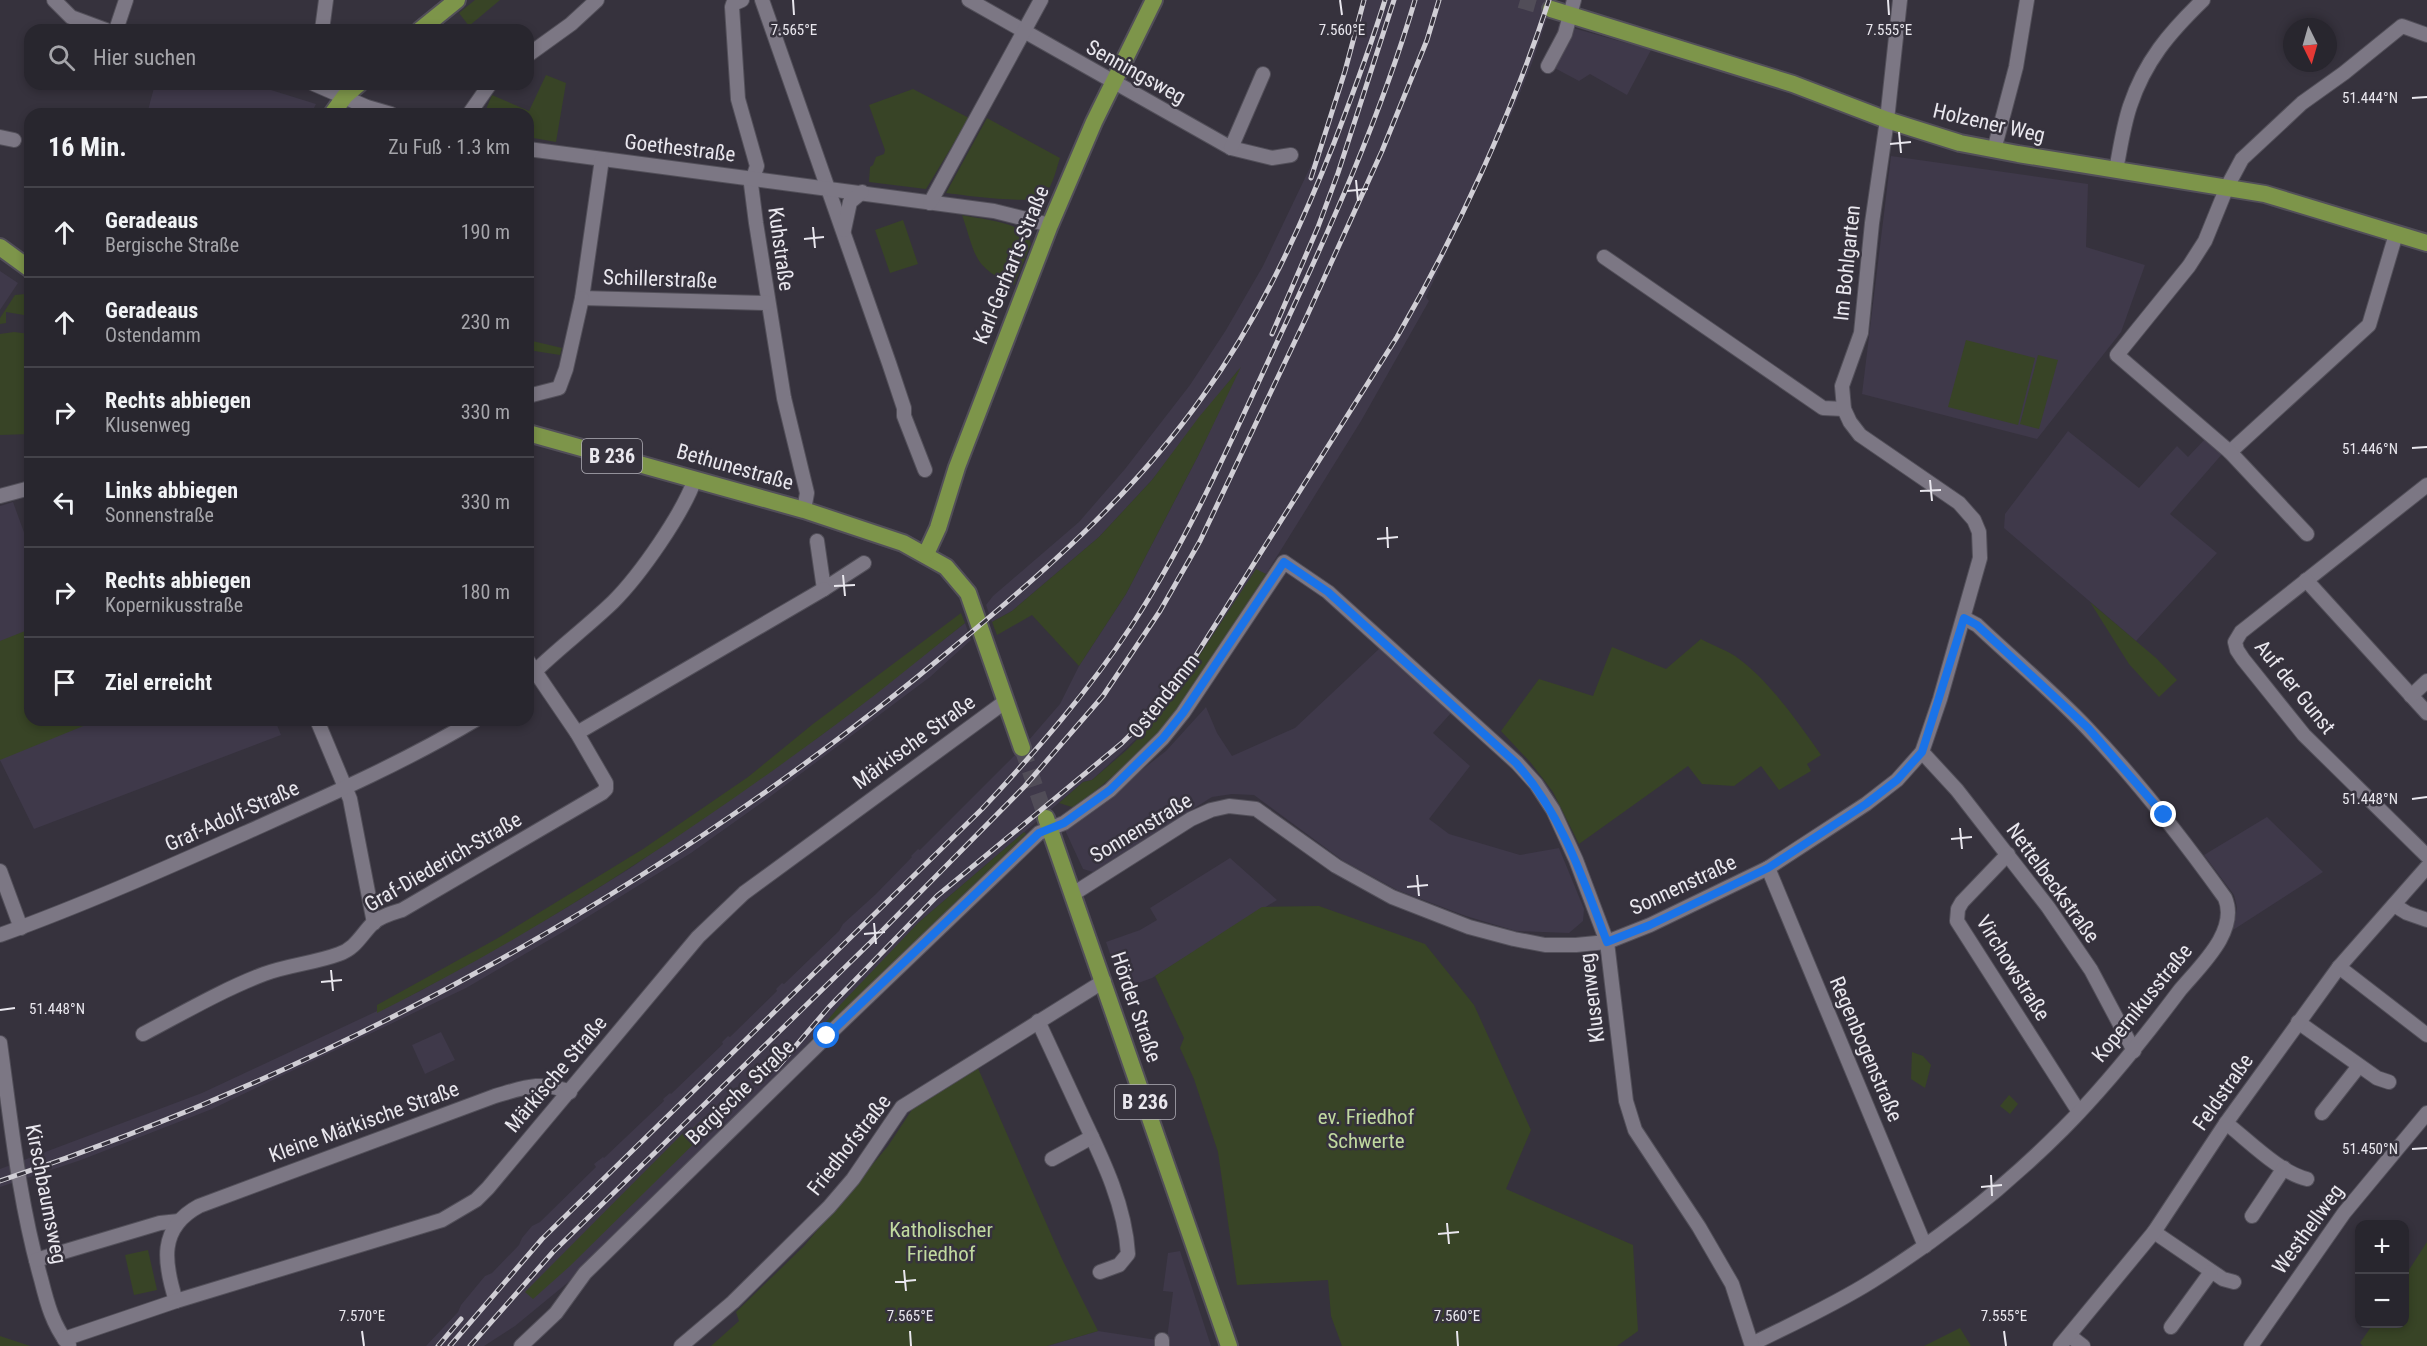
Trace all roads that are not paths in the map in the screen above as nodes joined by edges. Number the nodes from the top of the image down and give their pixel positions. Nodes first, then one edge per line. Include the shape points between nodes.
1 (54, 0) edge
2 (126, 0) edge
3 (326, 0) edge
4 (457, 0) edge
5 (597, 0) edge
6 (742, 0) edge
7 (762, 0) edge
8 (969, 0) edge
9 (1041, 0) edge
10 (1154, 0) edge
11 (1900, 0) edge
12 (2027, 0) edge
13 (2203, 0) edge
14 (1572, 7) edge
15 (1551, 9) tunnel mouth
16 (90, 24) edge
17 (118, 24) edge
18 (323, 24) edge
19 (427, 24) edge
20 (1024, 33) junction
21 (2426, 34) edge
22 (534, 51) edge
23 (1548, 66) dead end
24 (1263, 74) dead end
25 (1113, 83) junction
26 (330, 90) edge
27 (352, 90) edge
28 (486, 90) edge
29 (345, 96) junction
30 (336, 108) edge
31 (370, 108) edge
32 (473, 108) edge
33 (1887, 120) junction
34 (0, 137) edge
35 (14, 140) dead end
36 (1231, 148) junction
37 (534, 150) edge
38 (1994, 150) junction
39 (1291, 155) dead end
40 (602, 159) junction
41 (2116, 171) junction
42 (755, 178) junction
43 (827, 187) junction
44 (2227, 187) junction
45 (862, 192) junction
46 (930, 203) junction
47 (1050, 225) junction
48 (844, 232) junction
49 (2396, 234) junction
50 (2427, 243) edge
51 (0, 247) edge
52 (1604, 257) dead end
53 (24, 265) edge
54 (582, 298) junction
55 (768, 303) junction
56 (534, 394) edge
57 (1844, 408) junction
58 (534, 435) edge
59 (2230, 452) junction
60 (925, 470) dead end
61 (695, 479) junction
62 (2427, 485) edge
63 (24, 490) edge
64 (0, 496) edge
65 (804, 510) junction
66 (2307, 534) dead end
67 (817, 542) dead end
68 (927, 554) junction
69 (1284, 562) joint
70 (864, 563) dead end
71 (2306, 580) junction
72 (825, 589) junction
73 (1964, 618) junction
74 (534, 668) edge
75 (534, 675) edge
76 (2427, 681) edge
77 (2411, 696) junction
78 (1006, 701) junction
79 (2427, 713) edge
80 (319, 726) edge
81 (465, 726) edge
82 (577, 733) junction
83 (1022, 748) tunnel mouth
84 (1922, 752) junction
85 (346, 788) junction
86 (1048, 823) junction
87 (2008, 854) junction
88 (2427, 856) edge
89 (2427, 867) edge
90 (1768, 868) junction
91 (0, 871) edge
92 (1073, 894) junction
93 (2394, 905) junction
94 (2427, 920) edge
95 (374, 923) junction
96 (21, 928) junction
97 (0, 935) edge
98 (1607, 942) junction
99 (2339, 967) junction
100 (1104, 981) junction
101 (1038, 1022) junction
102 (2298, 1022) junction
103 (144, 1034) dead end
104 (2427, 1035) edge
105 (0, 1043) edge
106 (2134, 1050) junction
107 (2359, 1066) junction
108 (2389, 1082) dead end
109 (570, 1092) junction
110 (2079, 1112) junction
111 (2322, 1113) dead end
112 (2427, 1113) edge
113 (2226, 1123) junction
114 (1092, 1137) junction
115 (1052, 1158) dead end
116 (2284, 1168) junction
117 (2307, 1179) dead end
118 (2252, 1216) dead end
119 (178, 1221) junction
120 (2154, 1232) junction
121 (1925, 1245) junction
122 (36, 1260) junction
123 (1100, 1272) dead end
124 (2211, 1272) junction
125 (2234, 1282) dead end
126 (176, 1301) junction
127 (2171, 1327) dead end
128 (2065, 1341) edge
129 (67, 1343) edge
130 (1752, 1345) edge
131 (521, 1346) edge
132 (681, 1346) edge
133 (1229, 1346) edge
134 (2083, 1346) edge
135 (2250, 1346) edge

1 - 16 street via 71,17
2 - 17 street
3 - 18 street
4 - 19 main road
5 - 22 street
6 - 42 street, Kuhstraße via 732,8 736,84 757,166
7 - 43 street
8 - 20 street, Senningsweg
9 - 20 street
10 - 25 main road, Karl-Gerharts-Straße
11 - 33 street, Im Bohlgarten
12 - 38 street via 2016,68
13 - 41 street via 2171,31 2146,69 2129,108
14 - 15 main road, Holzener Weg
14 - 23 street via 1565,34
14 - 33 main road, Holzener Weg
20 - 25 street, Senningsweg
20 - 46 street
21 - 44 street via 2402,26 2297,107 2242,159
24 - 36 street
25 - 36 street, Senningsweg
25 - 47 main road, Karl-Gerharts-Straße
26 - 29 street
27 - 29 main road
28 - 32 street
29 - 30 main road
29 - 31 street
33 - 38 main road, Holzener Weg
33 - 57 street, Im Bohlgarten via 1861,333 1842,386
34 - 35 street
36 - 39 street, Senningsweg via 1272,158
37 - 40 street, Goethestraße
38 - 41 main road, Holzener Weg
40 - 42 street, Goethestraße
40 - 54 street, Schillerstraße
41 - 44 main road, Holzener Weg
42 - 43 street, Goethestraße
42 - 55 street, Kuhstraße via 751,184
43 - 45 street, Goethestraße
43 - 48 street
44 - 49 main road, Holzener Weg via 2265,194
44 - 59 street via 2205,240 2189,266 2117,355
45 - 46 street, Goethestraße
45 - 48 street via 849,202
46 - 47 street, Goethestraße via 1004,213
47 - 68 main road, Karl-Gerharts-Straße
48 - 60 street
49 - 50 main road, Holzener Weg
49 - 59 street via 2369,324
51 - 53 main road
52 - 57 street via 1823,408
54 - 55 street, Schillerstraße
54 - 56 street via 559,388
55 - 65 street, Kuhstraße via 784,398 807,493
57 - 73 street, Sonnenstraße via 1860,435 1959,503 1974,520 1979,532 1980,558
58 - 61 main road, Bethunestraße / B 236
59 - 66 street
61 - 65 main road, Bethunestraße / B 236
61 - 74 street via 667,530 614,601
62 - 71 street, Auf der Gunst
63 - 64 street
65 - 68 main road, Bethunestraße / B 236
67 - 72 street
68 - 78 main road, B 236 via 946,567 968,593
69 - 86 street, Ostendamm via 1163,738 1110,790 1064,823
69 - 98 street, Klusenweg via 1328,592 1536,784 1576,860
70 - 72 street
71 - 77 street
71 - 88 street, Auf der Gunst via 2237,636 2237,650 2304,735
72 - 82 street
73 - 84 street, Sonnenstraße
73 - 106 street, Kopernikusstraße via 1977,625 2088,728 2164,815 2225,898 2228,923 2219,940
75 - 82 street via 549,690
76 - 77 street
77 - 79 street
78 - 83 main road, B 236
78 - 109 street, Märkische Straße via 744,893 698,936
80 - 85 street
81 - 85 street, Graf-Adolf-Straße
82 - 95 street, Graf-Diederich-Straße via 606,783 602,793
84 - 87 street, Nettelbeckstraße
84 - 90 street, Sonnenstraße via 1874,798
85 - 95 street
85 - 96 street, Graf-Adolf-Straße via 94,900
86 - 92 main road, Hörder Straße / B 236
86 - 131 street, Bergische Straße via 585,1273 556,1313
87 - 106 street, Nettelbeckstraße via 2091,970
87 - 110 street, Virchowstraße via 1962,902 1957,921
89 - 93 street, Feldstraße
90 - 98 street, Sonnenstraße
90 - 121 street, Regenbogenstraße
91 - 96 street
92 - 98 street, Sonnenstraße via 1191,819 1220,808 1243,806 1256,808 1336,866 1426,912 1517,940 1566,945
92 - 100 main road, Hörder Straße / B 236
93 - 94 street
93 - 99 street, Feldstraße
95 - 103 street, Graf-Diederich-Straße via 341,954 265,974 223,991
96 - 97 street, Graf-Adolf-Straße
98 - 130 street, Klusenweg via 1626,1101 1635,1130 1732,1284
99 - 102 street, Feldstraße
99 - 104 street
100 - 101 street, Friedhofstraße
100 - 133 main road, Hörder Straße / B 236
101 - 114 street
101 - 132 street, Friedhofstraße via 902,1107 829,1208 733,1302
102 - 107 street
102 - 113 street, Feldstraße
105 - 122 street, Kirschbaumsweg via 18,1175
106 - 110 street, Kopernikusstraße
107 - 108 street
107 - 111 street
109 - 119 street, Kleine Märkische Straße via 540,1085 495,1096 199,1206
109 - 126 street, Märkische Straße via 488,1188 458,1212
110 - 121 street, Kopernikusstraße via 2008,1181
112 - 135 street, Westhellweg via 2344,1213
113 - 116 street
113 - 120 street, Feldstraße
114 - 115 street
114 - 123 street via 1117,1196 1127,1236 1128,1254 1119,1265
116 - 117 street
116 - 118 street
119 - 122 street, Kleine Märkische Straße
119 - 126 street via 166,1252
120 - 124 street
120 - 128 street, Feldstraße
121 - 130 street, Kopernikusstraße via 1870,1283
122 - 129 street, Kirschbaumsweg via 51,1314
124 - 125 street
124 - 127 street
126 - 129 street, Märkische Straße
128 - 134 street

